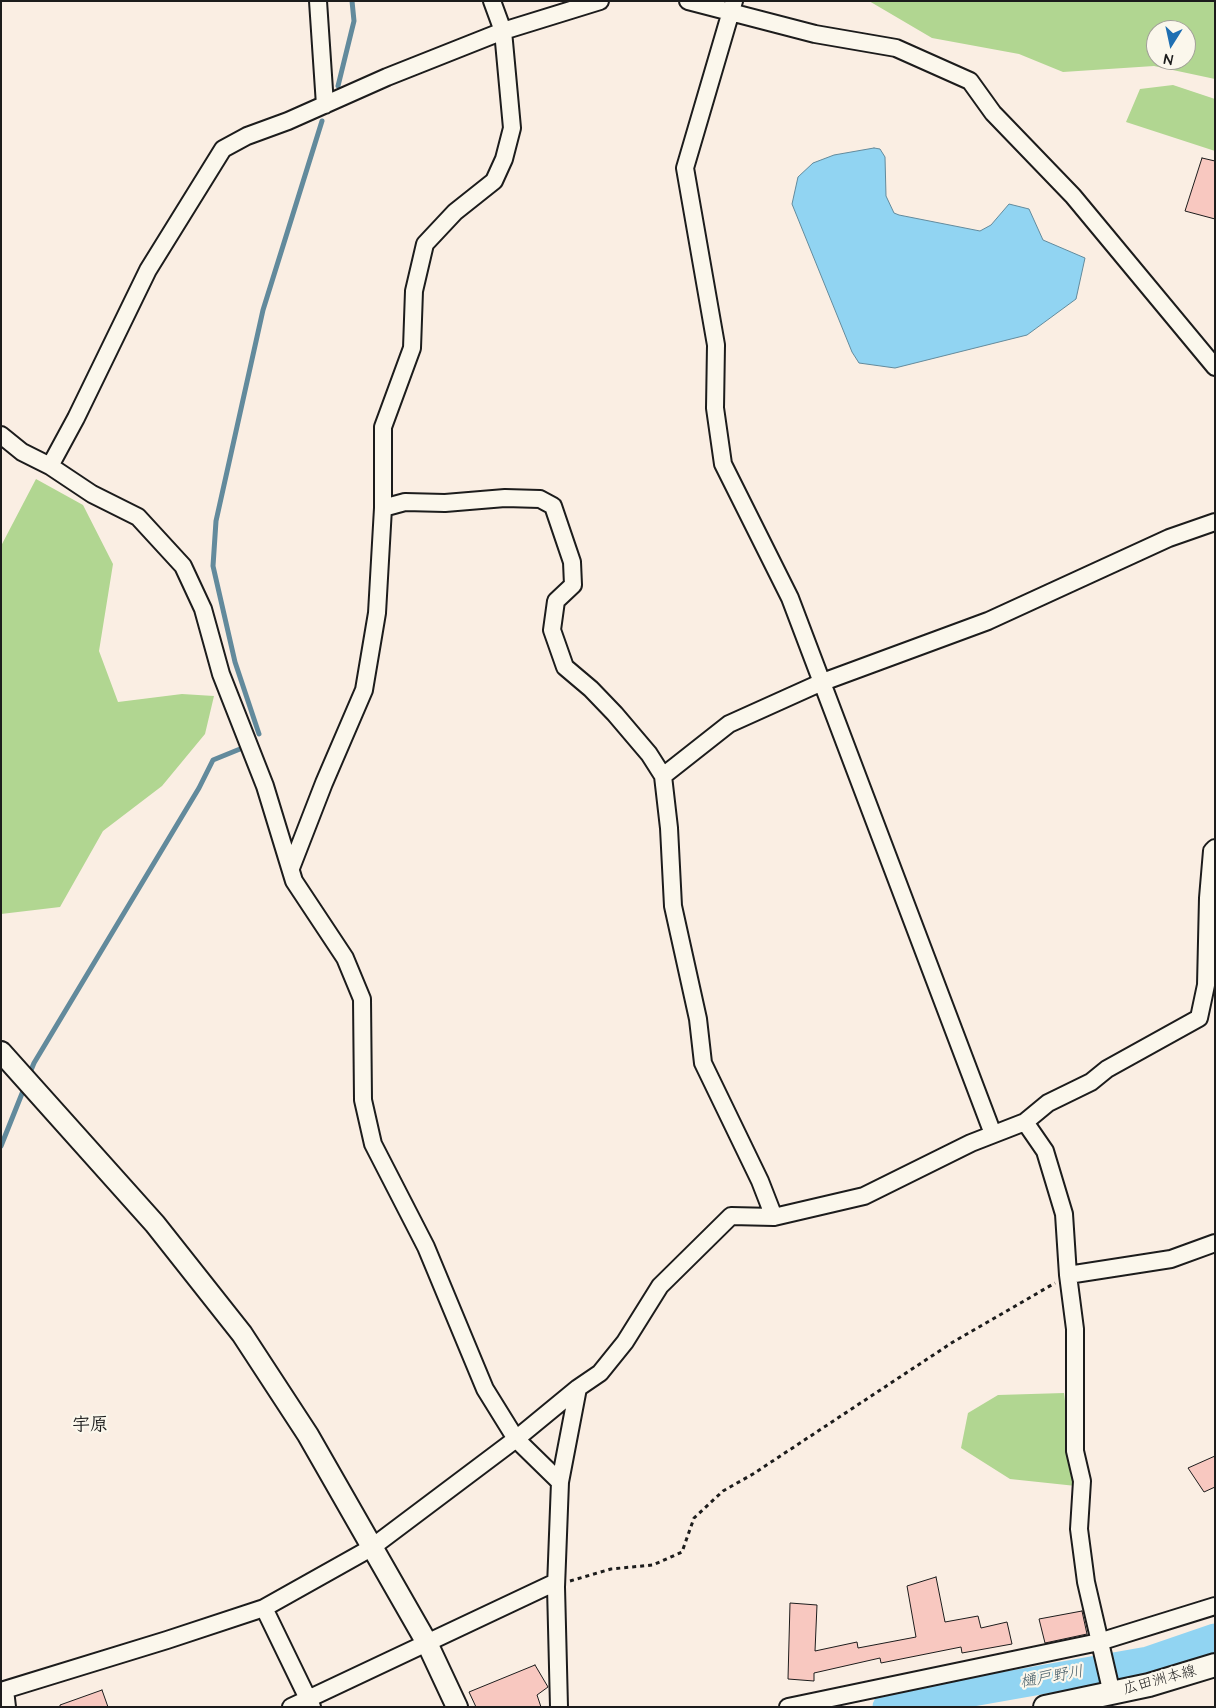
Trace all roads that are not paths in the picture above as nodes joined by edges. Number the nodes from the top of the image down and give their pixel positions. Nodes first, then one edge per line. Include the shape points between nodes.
1 (318, 1) edge
2 (492, 1) edge
3 (600, 1) edge
4 (688, 1) edge
5 (732, 7) edge
6 (503, 31) junction
7 (325, 105) junction
8 (1215, 367) edge
9 (1, 435) edge
10 (50, 466) junction
11 (383, 508) junction
12 (1215, 522) edge
13 (820, 683) junction
14 (664, 776) junction
15 (1215, 848) edge
16 (291, 868) junction
17 (1, 1052) edge
18 (1025, 1122) junction
19 (993, 1134) junction
20 (774, 1217) junction
21 (1215, 1243) edge
22 (1068, 1275) junction
23 (578, 1388) junction
24 (516, 1439) junction
25 (560, 1482) junction
26 (371, 1548) junction
27 (556, 1584) junction
28 (1215, 1606) edge
29 (264, 1608) junction
30 (1100, 1642) junction
31 (428, 1643) junction
32 (1215, 1665) edge
33 (3, 1690) edge
34 (1103, 1695) edge
35 (310, 1704) edge
36 (7, 1707) edge
37 (291, 1707) edge
38 (457, 1707) edge
39 (560, 1707) edge
40 (788, 1707) edge
41 (1045, 1707) edge

1 - 7 street
2 - 6 street
3 - 6 street
4 - 5 street
5 - 8 street via 815,34 896,48 970,81 993,113 1073,196
5 - 13 street via 685,168 716,345 715,408 723,464 790,598
6 - 7 street
6 - 11 street via 512,128 506,152 494,181 455,212 425,244 414,291 412,348 383,427
7 - 10 street via 247,136 223,150 148,270
9 - 10 street via 22,452
10 - 16 street via 92,494 138,517 184,566 202,608 221,674 265,786
11 - 14 street via 405,502 444,503 505,498 540,500 553,506 572,562 573,585 556,601 552,630 565,667 615,714
11 - 16 street via 377,613 364,690
12 - 13 street via 1169,538 988,621
13 - 14 street via 729,724
13 - 19 street
14 - 20 street via 673,906 698,1019 703,1063
15 - 18 street via 1212,851 1208,898 1206,986 1199,1018 1091,1082 1048,1103
16 - 24 street via 294,881 345,958 362,1000 363,1100 373,1144 426,1247 485,1389
17 - 26 street via 155,1224 242,1334 308,1435
18 - 19 street
18 - 22 street via 1045,1151 1064,1214
19 - 20 street via 864,1196
20 - 23 street via 731,1216 660,1286 625,1342 600,1373
21 - 22 street via 1171,1259
22 - 30 street via 1075,1329 1075,1451 1082,1481 1079,1529 1086,1582
23 - 24 street
23 - 25 street
24 - 25 street
24 - 26 street
25 - 27 street
26 - 29 street
26 - 31 street
27 - 31 street
27 - 39 street
28 - 30 street
29 - 33 street
29 - 35 street
30 - 34 street
30 - 40 street
31 - 35 street
31 - 38 street
32 - 34 main road, 広田洲本線
33 - 36 street
34 - 41 main road, 広田洲本線
35 - 37 street

